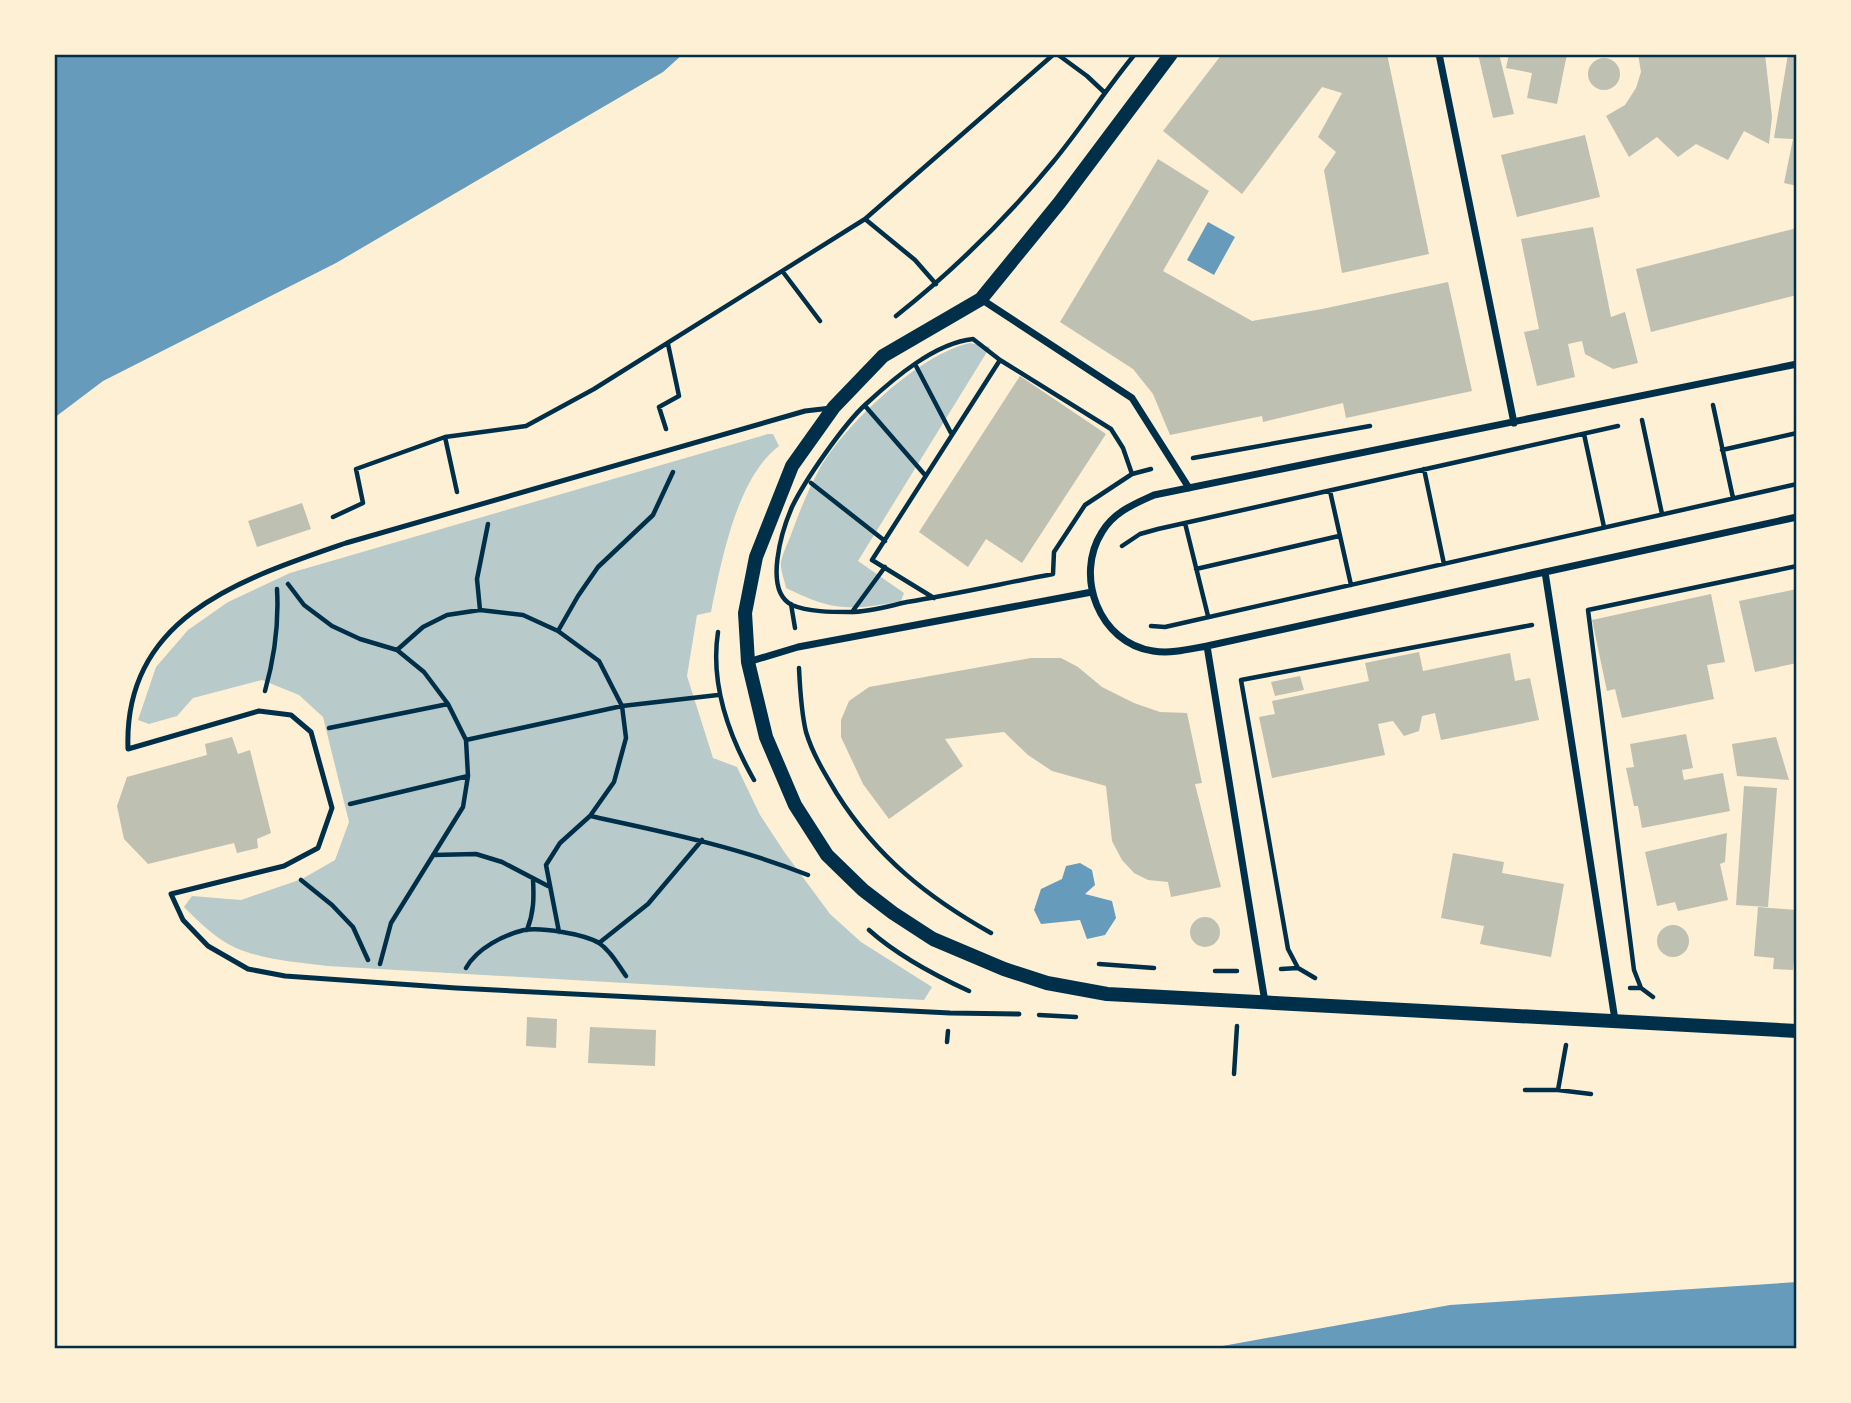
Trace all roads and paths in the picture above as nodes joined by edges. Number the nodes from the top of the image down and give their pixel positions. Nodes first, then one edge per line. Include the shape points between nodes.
1 (1056, 54) edge
2 (1135, 54) edge
3 (1171, 54) edge
4 (1439, 54) edge
5 (1104, 92) junction
6 (865, 219) junction
7 (783, 272) junction
8 (936, 284) junction
9 (982, 299) junction
10 (820, 321) dead end
11 (887, 323) dead end
12 (668, 344) junction
13 (1000, 360) junction
14 (915, 364) junction
15 (1797, 364) edge
16 (1725, 402) dead end
17 (864, 405) junction
18 (1713, 405) junction
19 (659, 407) dead end
20 (1701, 407) dead end
21 (834, 408) junction
22 (1654, 418) dead end
23 (1642, 421) junction
24 (1514, 423) junction
25 (1797, 433) edge
26 (951, 434) junction
27 (1584, 434) junction
28 (445, 437) junction
29 (672, 448) junction
30 (1722, 450) junction
31 (1424, 469) junction
32 (925, 475) junction
33 (807, 481) junction
34 (1797, 484) edge
35 (455, 485) dead end
36 (1189, 488) junction
37 (1329, 491) junction
38 (1733, 498) junction
39 (489, 502) junction
40 (1662, 514) junction
41 (333, 517) dead end
42 (1797, 517) edge
43 (1185, 523) junction
44 (1604, 527) junction
45 (1339, 536) junction
46 (884, 541) junction
47 (1118, 554) dead end
48 (1444, 564) junction
49 (1797, 566) edge
50 (885, 567) junction
51 (275, 568) junction
52 (1196, 569) junction
53 (1545, 572) junction
54 (1351, 584) junction
55 (1092, 592) junction
56 (934, 598) junction
57 (791, 604) junction
58 (480, 610) junction
59 (852, 612) junction
60 (1208, 616) junction
61 (720, 623) dead end
62 (1535, 624) dead end
63 (1142, 625) dead end
64 (558, 631) junction
65 (1208, 646) junction
66 (798, 647) junction
67 (397, 650) junction
68 (748, 662) junction
69 (718, 695) junction
70 (448, 704) junction
71 (622, 706) junction
72 (259, 711) junction
73 (311, 732) junction
74 (466, 740) junction
75 (468, 776) junction
76 (756, 783) dead end
77 (332, 808) junction
78 (590, 816) junction
79 (702, 840) junction
80 (432, 855) junction
81 (805, 865) dead end
82 (284, 866) junction
83 (533, 878) junction
84 (548, 886) junction
85 (864, 926) dead end
86 (527, 930) junction
87 (559, 932) junction
88 (998, 937) dead end
89 (599, 943) junction
90 (1096, 963) dead end
91 (1160, 968) dead end
92 (1298, 968) junction
93 (1259, 970) junction
94 (1210, 972) dead end
95 (1319, 980) dead end
96 (375, 982) junction
97 (456, 988) junction
98 (1640, 988) junction
99 (1610, 989) junction
100 (641, 997) junction
101 (1664, 998) dead end
102 (1265, 1003) junction
103 (1019, 1014) junction
104 (1087, 1017) dead end
105 (1615, 1020) junction
106 (1251, 1025) dead end
107 (1797, 1031) edge
108 (1553, 1044) dead end
109 (1566, 1045) junction
110 (1580, 1045) dead end
111 (1234, 1074) dead end
112 (1525, 1090) dead end
113 (1558, 1090) junction
114 (1591, 1094) dead end

1 - 5 path
1 - 6 path
2 - 5 path
3 - 9 main road
4 - 24 street
5 - 8 path via 992,232
6 - 7 path
6 - 8 path via 915,260
7 - 10 path
7 - 12 path
8 - 11 path
9 - 21 main road via 883,356
9 - 36 street via 1132,398
12 - 19 path via 679,396
12 - 28 path via 526,426
13 - 14 path via 973,339 946,345
13 - 26 path
13 - 56 path via 1111,429 1132,474 1085,505 1054,552 1053,574
14 - 17 path
14 - 26 path
15 - 24 street
16 - 18 path
17 - 32 path
17 - 33 path
18 - 20 path
18 - 30 path
21 - 29 lane via 805,411
21 - 68 main road via 792,466 756,557 745,613
22 - 23 path
23 - 27 path
23 - 40 path
24 - 36 street
25 - 30 path
26 - 32 path
27 - 31 path
27 - 44 path
28 - 35 path
28 - 41 path via 356,469 363,503
29 - 39 lane
29 - 64 path via 673,473 653,515 598,567
30 - 38 path
31 - 37 path
31 - 48 path
32 - 46 path
33 - 46 path
33 - 57 path via 792,508 777,557 776,585
34 - 38 path
36 - 55 street via 1130,505 1110,521 1092,555
37 - 43 path
37 - 45 path
38 - 40 path
39 - 51 lane
39 - 58 path via 477,579
40 - 44 path
42 - 53 street
43 - 47 path via 1140,534 1123,544
43 - 52 path
44 - 48 path
45 - 52 path
45 - 54 path
46 - 50 path via 873,560
48 - 54 path
49 - 98 path via 1588,610
50 - 56 path
50 - 59 path
51 - 67 path via 304,605 332,626
51 - 72 path via 278,611 270,675
51 - 72 lane via 217,595 178,624 153,652 136,683 127,724 128,749
52 - 60 path
53 - 65 street
53 - 99 street
54 - 60 path
55 - 65 street via 1107,623 1132,643 1174,652
55 - 66 street
56 - 59 path
57 - 59 path
57 - 66 path
58 - 64 path via 523,615
58 - 67 path via 447,615 423,627
60 - 63 path via 1165,627
61 - 69 path
62 - 92 path via 1241,680 1287,949
64 - 71 path via 599,661
65 - 93 street
66 - 68 street
66 - 88 path via 807,732 819,764 855,823 888,861 919,887
67 - 70 path via 424,672
68 - 102 main road via 766,737 794,805 827,855 893,913 933,939 1046,983 1107,994
69 - 71 path
69 - 76 path
70 - 73 path
70 - 74 path
71 - 74 path
71 - 78 path via 626,738 614,782
72 - 73 lane via 291,715
73 - 77 lane
74 - 75 path
75 - 77 path
75 - 80 path via 463,807
77 - 82 lane via 318,848
78 - 79 path
78 - 84 path via 559,842 546,865
79 - 81 path via 813,877
79 - 89 path via 648,904
80 - 83 path via 476,854
80 - 96 path via 391,923
82 - 96 path via 353,927
82 - 96 lane via 170,894 183,920 208,946 248,969
83 - 84 path
83 - 86 path via 535,900
84 - 87 path
85 - 103 path via 883,943 943,979
86 - 87 path
86 - 97 path via 495,941 468,963
87 - 89 path
89 - 100 path
90 - 91 path
92 - 93 path
92 - 95 path
93 - 94 path
93 - 102 street
96 - 97 lane
97 - 100 lane
98 - 99 path
98 - 101 path via 1651,997
99 - 105 street
100 - 103 lane
102 - 105 main road
103 - 104 path
105 - 107 main road
106 - 111 path via 1237,1024
108 - 109 path
109 - 110 path
109 - 113 path
112 - 113 path
113 - 114 path

